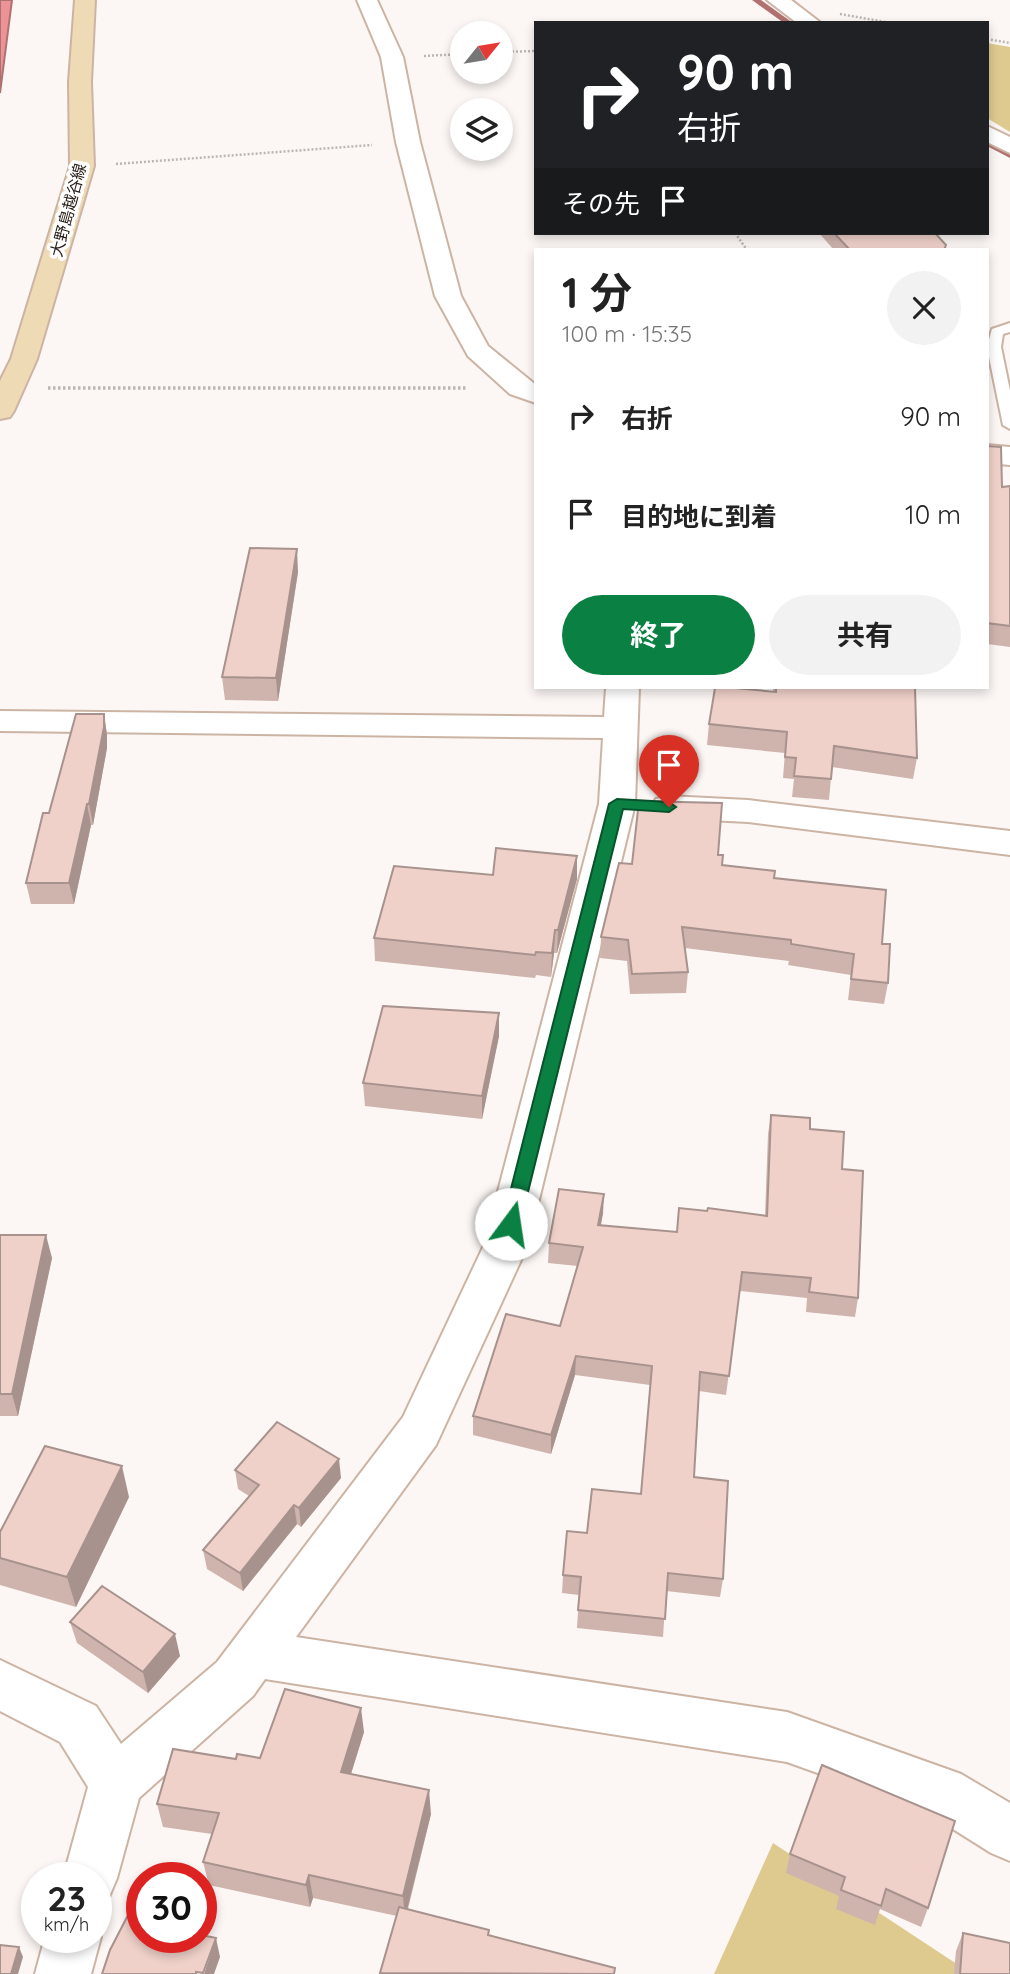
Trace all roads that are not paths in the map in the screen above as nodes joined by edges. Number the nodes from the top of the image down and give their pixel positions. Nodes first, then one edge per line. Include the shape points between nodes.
1 (85, 0) edge
2 (367, 0) edge
3 (777, 0) edge
4 (808, 21) edge
5 (989, 134) edge
6 (1010, 146) edge
7 (1010, 327) edge
8 (528, 392) edge
9 (0, 411) edge
10 (1010, 425) edge
11 (989, 454) edge
12 (1010, 456) edge
13 (621, 708) edge
14 (0, 721) edge
15 (617, 804) junction
16 (1010, 843) edge
17 (254, 1654) junction
18 (0, 1684) edge
19 (116, 1783) junction
20 (1010, 1834) edge
21 (94, 1862) edge
22 (69, 1953) edge
23 (63, 1974) edge

1 - 9 main road, 大野島越谷線 via 80,82 82,166 24,359
2 - 8 street via 392,57 408,142 448,296 477,350
3 - 4 street
5 - 6 street
7 - 10 lane via 998,331 994,347
11 - 12 street
13 - 14 street
13 - 15 street
15 - 16 street via 748,811
15 - 17 street via 506,1245 420,1432
17 - 19 street via 235,1679
17 - 20 street via 787,1737 943,1792
18 - 19 street via 78,1724
19 - 21 street
22 - 23 street

